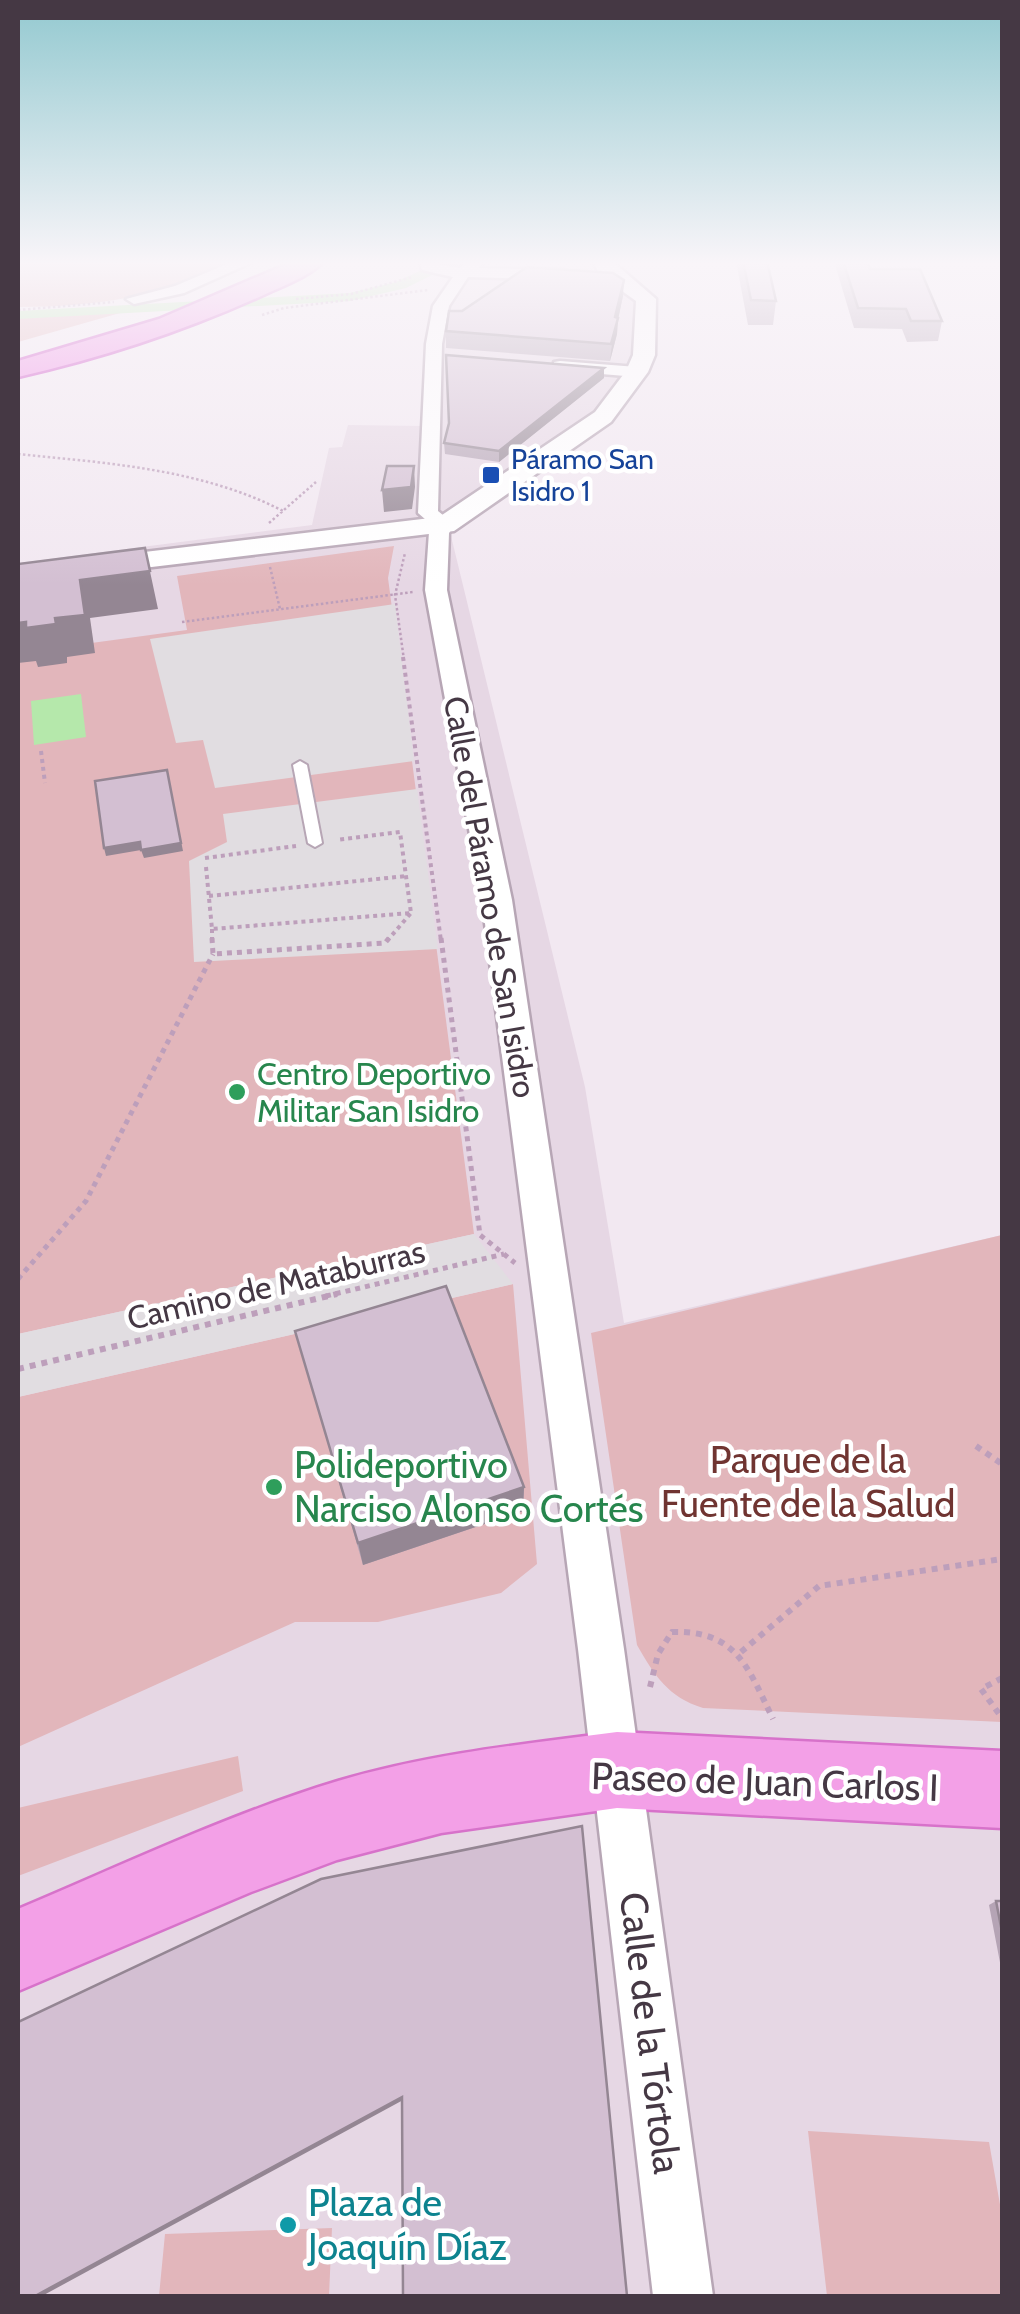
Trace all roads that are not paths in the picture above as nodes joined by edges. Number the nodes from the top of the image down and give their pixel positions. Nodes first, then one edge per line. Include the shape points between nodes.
1 (442, 369) edge
2 (602, 369) edge
3 (639, 369) edge
4 (638, 372) junction
5 (445, 525) junction
6 (18, 575) edge
7 (300, 765) dead end
8 (315, 843) road end
9 (617, 1770) junction
10 (1002, 1790) edge
11 (18, 1950) edge
12 (682, 2296) edge

1 - 5 street via 428,512
2 - 4 street
3 - 4 street
4 - 5 street via 603,417
5 - 6 street
5 - 9 street, Calle del Páramo de San Isidro via 438,532 436,590 497,900 532,1261
7 - 8 lane
9 - 10 main road, Paseo de Juan Carlos I
9 - 11 main road, Paseo de Juan Carlos I via 441,1794 337,1821
9 - 12 street, Calle de la Tórtola

